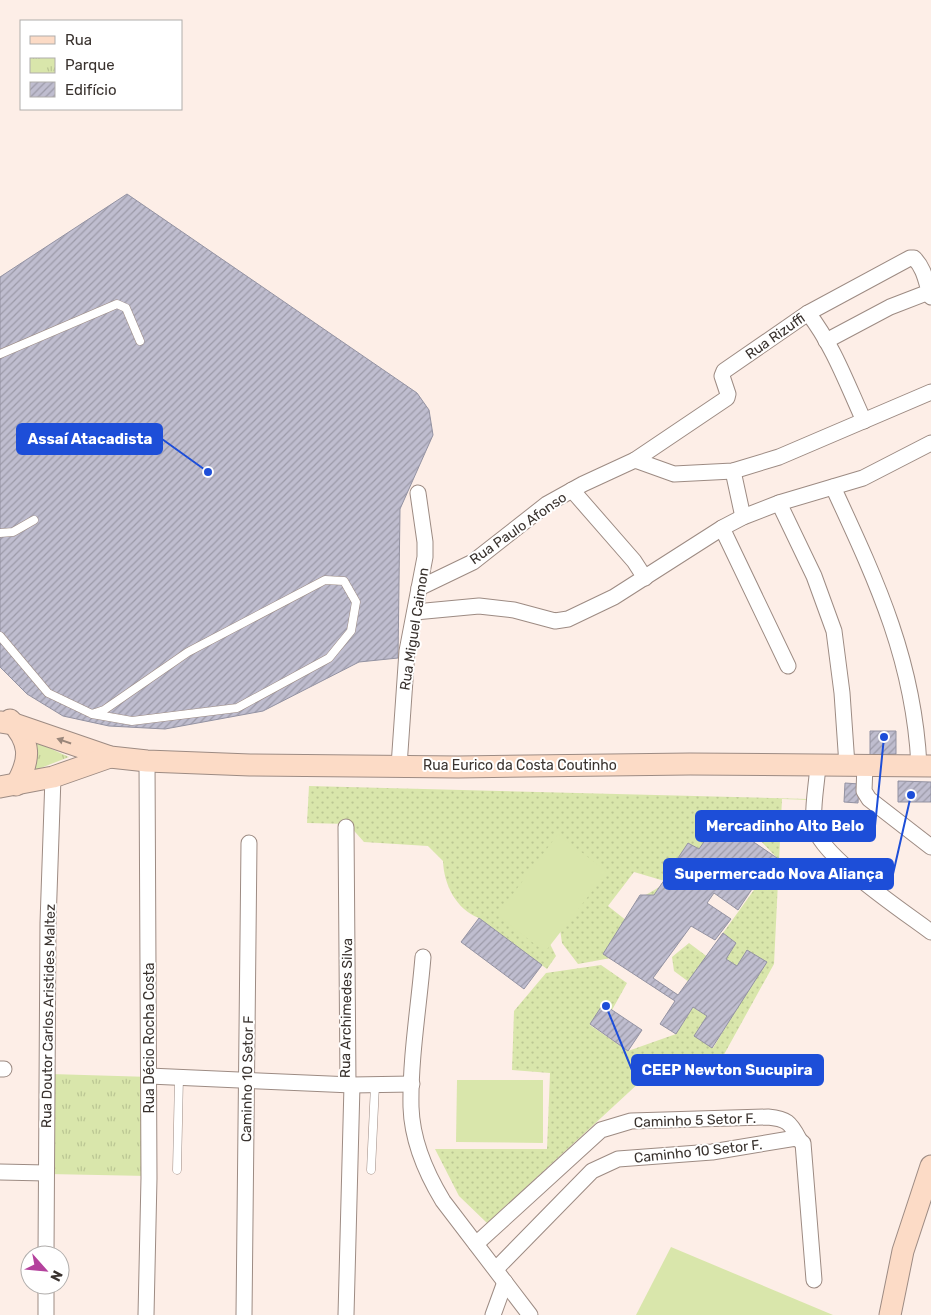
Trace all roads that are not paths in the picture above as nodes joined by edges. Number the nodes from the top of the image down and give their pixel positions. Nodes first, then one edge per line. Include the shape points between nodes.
1 (930, 294) edge
2 (808, 313) junction
3 (140, 341) dead end
4 (826, 341) junction
5 (0, 354) edge
6 (931, 392) edge
7 (864, 421) junction
8 (931, 443) edge
9 (635, 460) junction
10 (733, 471) junction
11 (833, 486) junction
12 (572, 490) junction
13 (418, 493) dead end
14 (779, 503) junction
15 (743, 517) junction
16 (34, 520) dead end
17 (722, 528) junction
18 (0, 533) edge
19 (645, 578) junction
20 (419, 588) junction
21 (415, 612) junction
22 (0, 636) edge
23 (788, 666) dead end
24 (92, 714) junction
25 (5, 718) edge
26 (110, 757) junction
27 (147, 761) junction
28 (818, 764) junction
29 (856, 765) junction
30 (399, 766) junction
31 (925, 766) edge
32 (53, 777) junction
33 (8, 786) edge
34 (346, 827) dead end
35 (248, 843) dead end
36 (931, 847) edge
37 (931, 932) edge
38 (423, 957) dead end
39 (149, 1076) junction
40 (179, 1077) junction
41 (247, 1079) junction
42 (350, 1084) junction
43 (412, 1084) junction
44 (375, 1085) junction
45 (799, 1139) junction
46 (931, 1166) edge
47 (177, 1170) dead end
48 (371, 1170) dead end
49 (0, 1172) edge
50 (46, 1173) junction
51 (476, 1244) junction
52 (46, 1245) edge
53 (496, 1269) junction
54 (814, 1280) dead end
55 (505, 1282) junction
56 (46, 1295) edge
57 (46, 1315) edge
58 (146, 1315) edge
59 (244, 1315) edge
60 (346, 1315) edge
61 (492, 1315) edge
62 (530, 1315) edge
63 (890, 1315) edge

1 - 2 street, Rua Rizuffi via 925,275 914,258 910,258
1 - 4 street via 890,307
2 - 4 street
2 - 9 street, Rua Rizuffi via 724,371 722,376 727,398
3 - 5 lane via 126,308 117,304
4 - 7 street
6 - 7 street
7 - 10 street via 778,458
8 - 11 street via 882,470
9 - 10 street via 674,474
9 - 12 street, Rua Paulo Afonso
10 - 15 street
11 - 14 street
11 - 31 street via 874,577 898,641 913,698
12 - 19 street
12 - 20 street, Rua Paulo Afonso via 546,504 473,562
13 - 20 street, Rua Miguel Caimon via 425,542
14 - 15 street
14 - 29 street via 817,584 834,631
15 - 17 street
16 - 18 lane via 14,532
17 - 19 street
17 - 23 street
19 - 21 street via 568,620 555,621 514,610 480,606
20 - 21 street, Rua Miguel Caimon
21 - 30 street, Rua Miguel Caimon via 407,651
22 - 24 lane via 48,693
24 - 24 lane via 132,720 237,708 329,658 351,631 356,602 344,581 325,580 188,652 104,710
26 -> 25 main road, Rua Eurico da Costa Coutinho
25 - 33 main road via 25,739 27,755 25,770
26 - 27 main road, Rua Eurico da Costa Coutinho
26 - 32 main road, Rua Eurico da Costa Coutinho
27 - 30 main road, Rua Eurico da Costa Coutinho
27 - 39 street, Rua Décio Rocha Costa
28 - 29 main road, Rua Eurico da Costa Coutinho
28 - 30 main road, Rua Eurico da Costa Coutinho
28 - 37 street via 814,826 818,838 851,872
29 - 31 main road, Rua Eurico da Costa Coutinho
29 - 36 street via 869,799
32 - 33 main road, Rua Eurico da Costa Coutinho
32 - 50 street, Rua Doutor Carlos Aristides Maltez
34 - 42 street, Rua Archimedes Silva
35 - 41 street, Caminho 10 Setor F
38 - 43 street
39 - 40 street, Rua Archimedes Silva
39 - 58 street, Rua Décio Rocha Costa
40 - 41 street, Rua Archimedes Silva
40 - 47 lane
41 - 42 street, Rua Archimedes Silva
41 - 59 street, Caminho 10 Setor F
42 - 44 street
42 - 60 street, Rua Archimedes Silva
43 - 44 street
43 - 51 street via 411,1108 421,1157 430,1180 442,1201
44 - 48 lane
45 - 51 street, Caminho 5 Setor F. via 784,1119 768,1117 631,1121 614,1125 601,1130
45 - 53 street, Caminho 10 Setor F. via 712,1152 649,1155 605,1164 583,1179
45 - 54 street via 803,1143
46 - 63 main road via 903,1251
49 - 50 street
50 - 52 street, Rua Doutor Carlos Aristides Maltez
51 - 53 street
53 - 55 street
55 - 61 street
55 - 62 street
56 - 57 street

